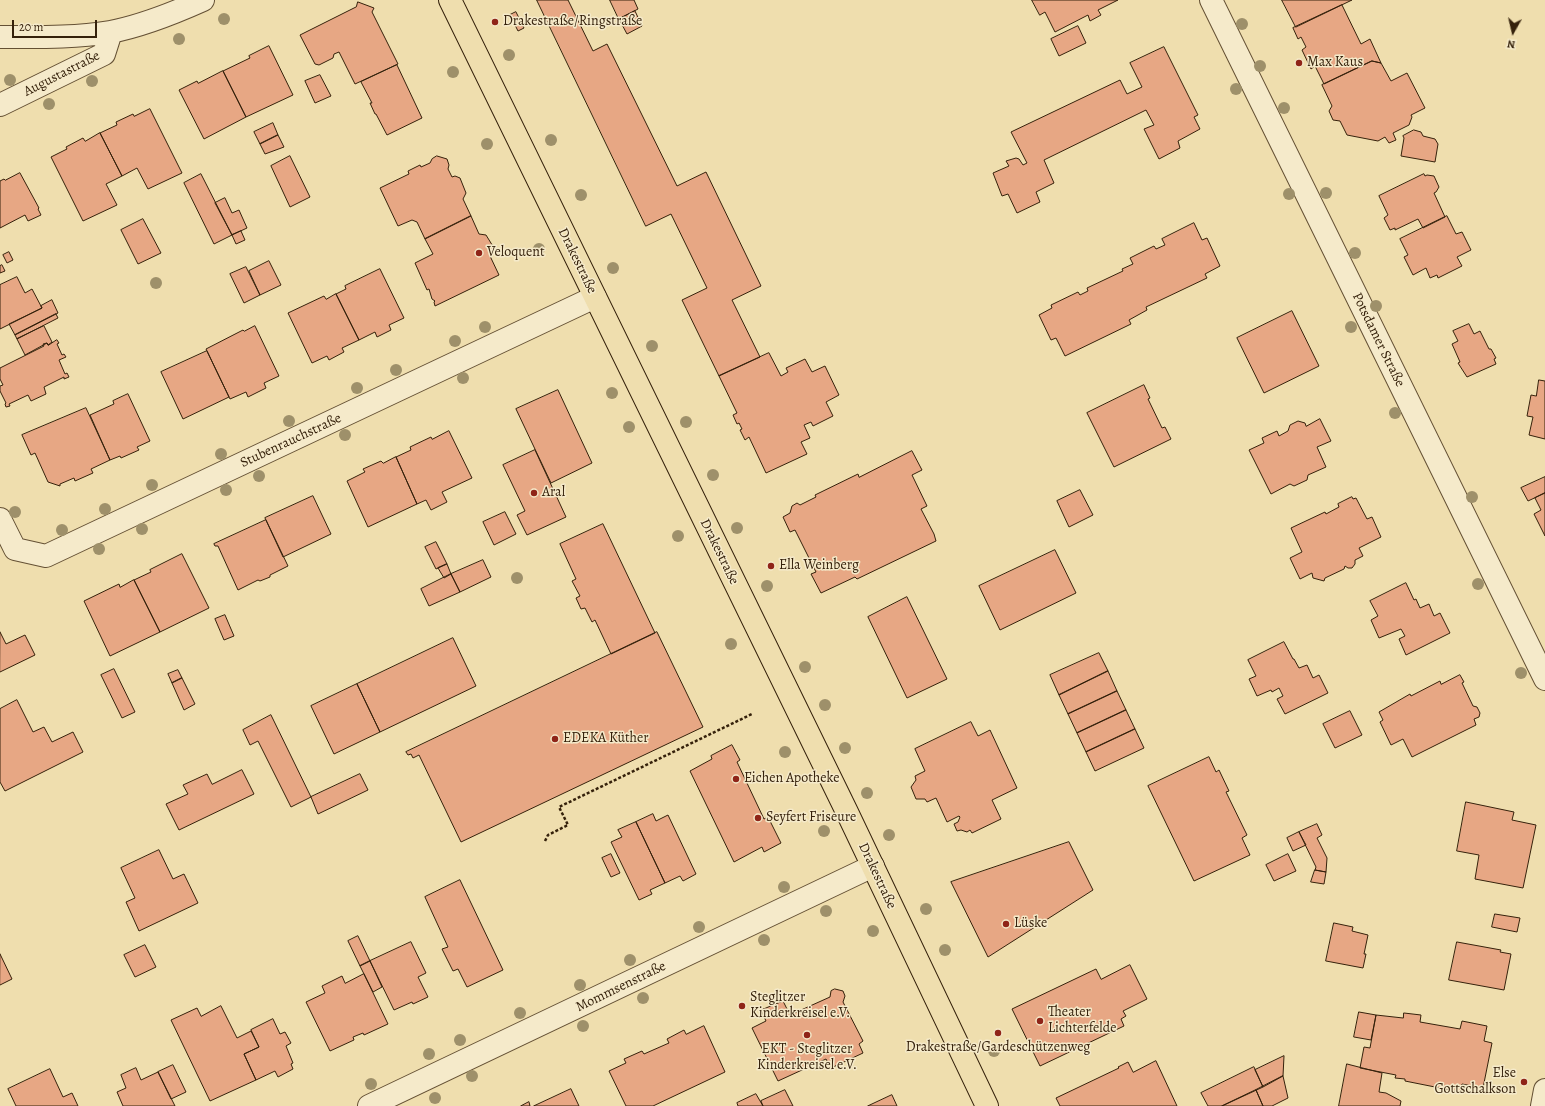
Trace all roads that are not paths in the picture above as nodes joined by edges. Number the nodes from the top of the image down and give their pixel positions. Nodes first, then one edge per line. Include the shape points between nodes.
1 (203, 0) edge
2 (450, 0) edge
3 (1211, 0) edge
4 (111, 32) junction
5 (0, 38) edge
6 (0, 105) edge
7 (595, 297) junction
8 (0, 519) edge
9 (1545, 679) edge
10 (873, 866) junction
11 (1545, 1090) edge
12 (369, 1106) edge
13 (987, 1106) edge
14 (1542, 1106) edge

1 - 4 street via 166,16
2 - 7 main road, Drakestraße
3 - 9 street, Potsdamer Straße
4 - 5 street
4 - 6 street, Augustastraße via 104,54
7 - 8 street, Stubenrauchstraße via 46,556 15,549
7 - 10 main road, Drakestraße
10 - 12 street, Mommsenstraße
10 - 13 main road, Drakestraße
11 - 14 street

